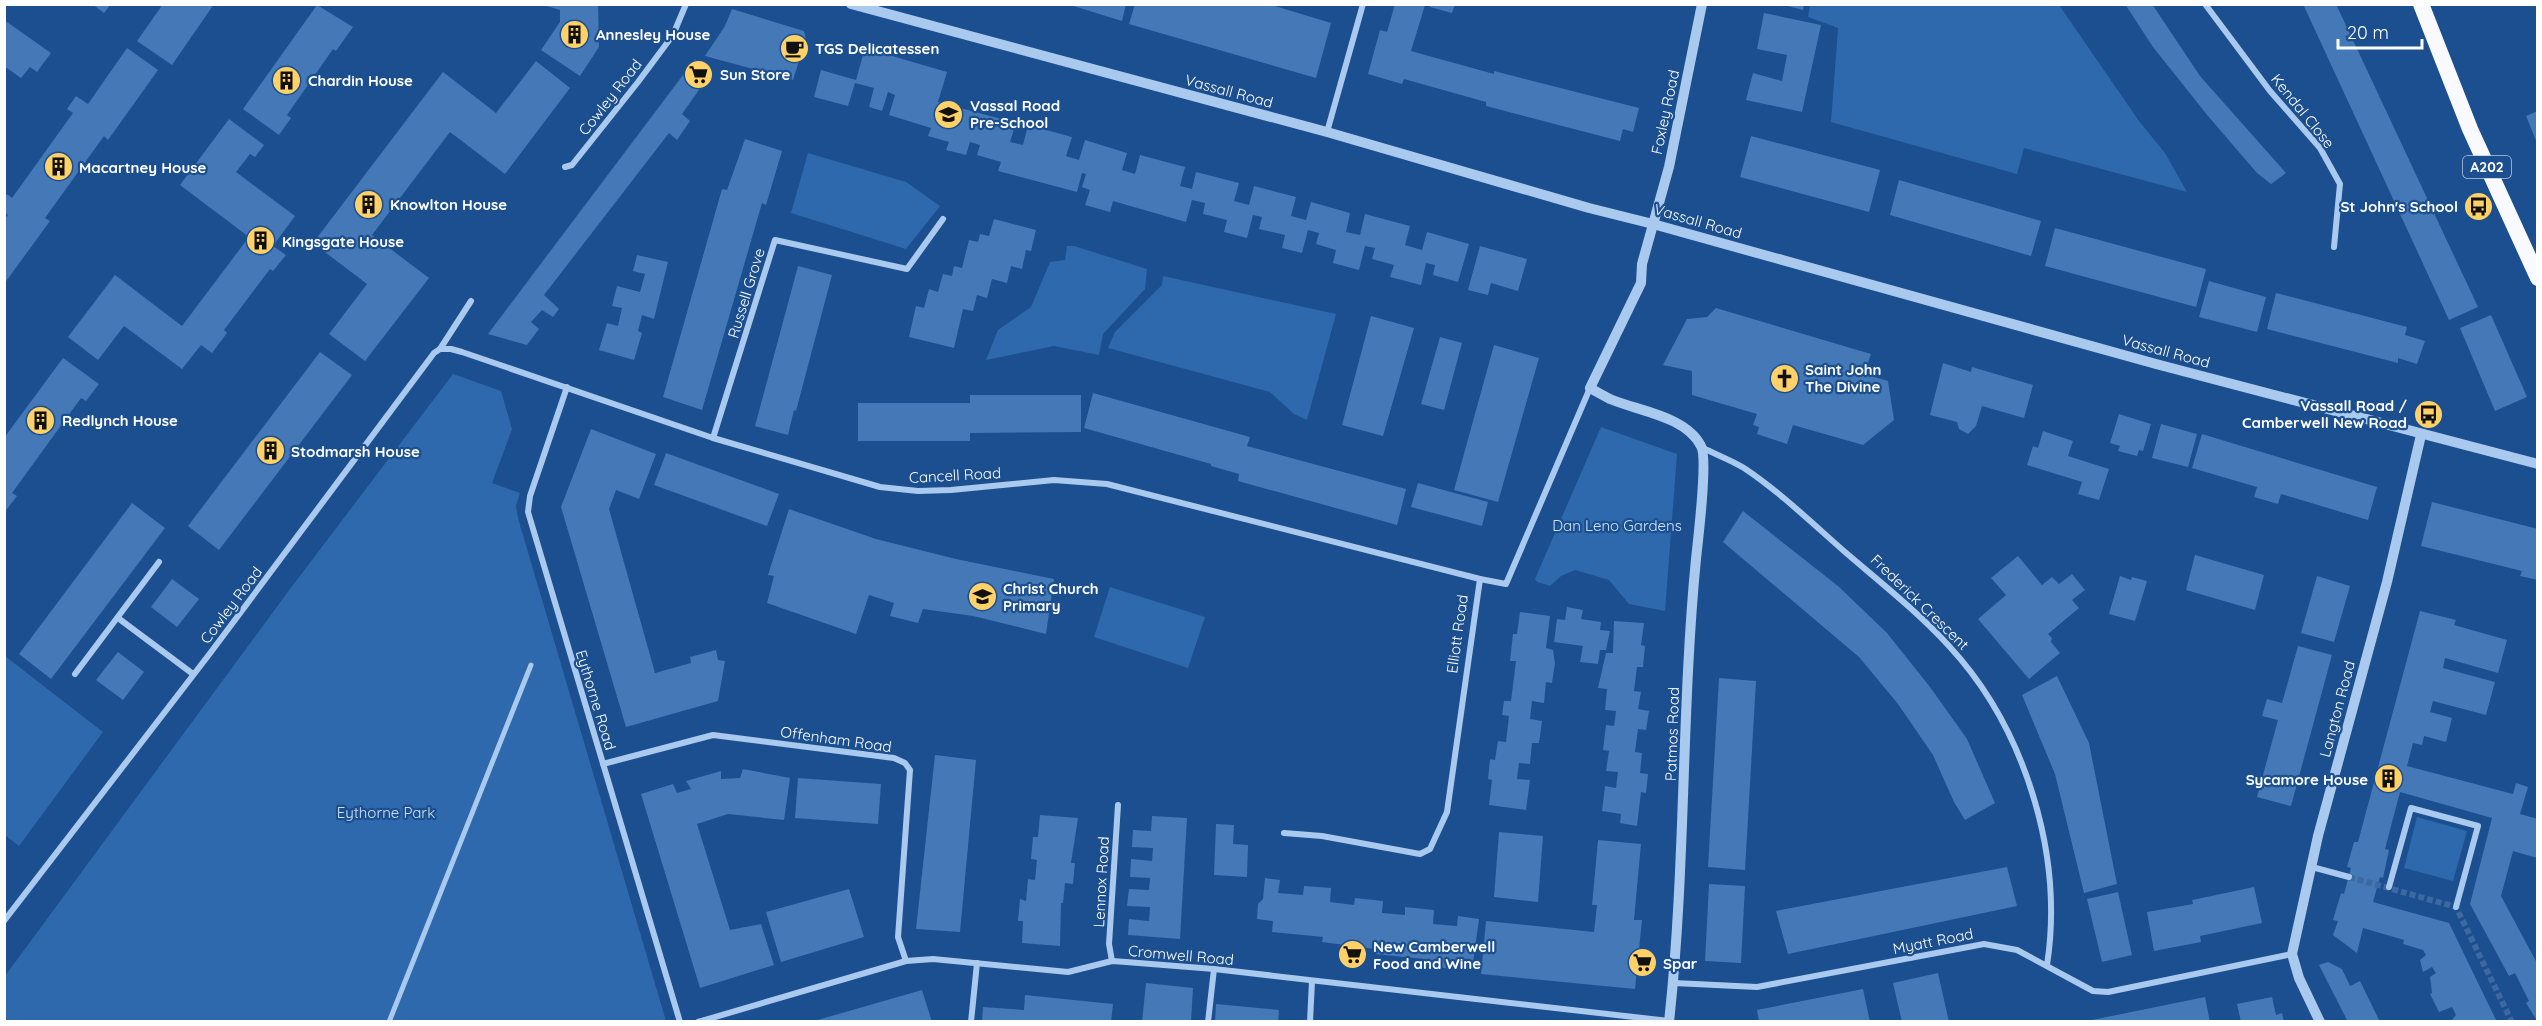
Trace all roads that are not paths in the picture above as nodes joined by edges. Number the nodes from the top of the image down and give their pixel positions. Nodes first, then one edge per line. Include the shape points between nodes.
1 (686, 4) edge
2 (851, 4) edge
3 (1363, 4) edge
4 (1702, 4) edge
5 (2205, 4) edge
6 (2421, 4) edge
7 (1327, 132) junction
8 (565, 167) dead end
9 (943, 219) dead end
10 (1653, 224) junction
11 (2334, 247) dead end
12 (2538, 278) edge
13 (471, 301) dead end
14 (441, 349) junction
15 (567, 387) junction
16 (1590, 388) junction
17 (2421, 435) junction
18 (713, 438) junction
19 (1703, 448) junction
20 (2538, 464) edge
21 (159, 562) dead end
22 (1480, 579) junction
23 (118, 618) junction
24 (531, 665) dead end
25 (75, 674) dead end
26 (193, 674) junction
27 (603, 764) junction
28 (1118, 805) dead end
29 (1284, 833) dead end
30 (2312, 867) junction
31 (2349, 877) tunnel mouth
32 (2389, 887) dead end
33 (2456, 907) dead end
34 (4, 921) edge
35 (2292, 954) junction
36 (1112, 961) junction
37 (906, 962) junction
38 (977, 963) junction
39 (2047, 965) junction
40 (1214, 969) junction
41 (1312, 981) junction
42 (1674, 983) junction
43 (1669, 1021) edge
44 (389, 1022) edge
45 (680, 1022) edge
46 (698, 1022) edge
47 (971, 1022) edge
48 (1208, 1022) edge
49 (1310, 1022) edge
50 (2320, 1022) edge

1 - 8 street, Cowley Road via 673,34 638,82 572,165
2 - 7 street, Vassall Road
3 - 7 street
4 - 10 street, Foxley Road via 1674,146
5 - 11 street, Kendal Close via 2320,148 2340,184
6 - 12 highway, A202 via 2470,129
7 - 10 street, Vassall Road
9 - 18 street, Russell Grove via 907,269 775,240
10 - 16 street, Elliott Road via 1641,283
10 - 17 street, Vassall Road
13 - 14 street, Cowley Road
14 - 15 street, Cancell Road
14 - 26 street, Cowley Road via 434,353
15 - 18 street, Cancell Road
15 - 27 street, Eythorne Road via 528,512
16 - 19 street, Frederick Crescent via 1611,400 1656,413 1696,437
16 - 22 street, Elliott Road via 1506,584
17 - 20 street, Vassall Road
17 - 30 street, Langton Road
18 - 22 street, Cancell Road via 849,480 899,489 951,490 1054,480 1107,484
19 - 39 street, Frederick Crescent via 1760,480 1893,594 1949,646 1986,694 2001,717 2035,797 2049,884 2052,930
19 - 42 street, Patmos Road
21 - 23 street
22 - 29 street, Elliott Road via 1447,812 1430,849 1420,854
23 - 25 street
23 - 26 street
24 - 44 street
26 - 34 street, Cowley Road
27 - 37 street, Offenham Road via 713,735 894,758 905,763 910,770 898,938
27 - 45 street, Eythorne Road
28 - 36 street, Lennox Road via 1109,944
30 - 31 street
30 - 35 street, Langton Road
32 - 33 street via 2411,808 2478,826
35 - 39 street, Myatt Road via 2108,992 2092,991
35 - 50 street
36 - 38 street, Cromwell Road via 1068,972
36 - 40 street, Cromwell Road
37 - 38 street, Cromwell Road via 933,959
37 - 46 street, Cromwell Road
38 - 47 street
39 - 42 street, Myatt Road via 2017,950 1984,944 1758,987
40 - 41 street, Cromwell Road
40 - 48 street
41 - 43 street, Cromwell Road
41 - 49 street
42 - 43 street, Patmos Road

